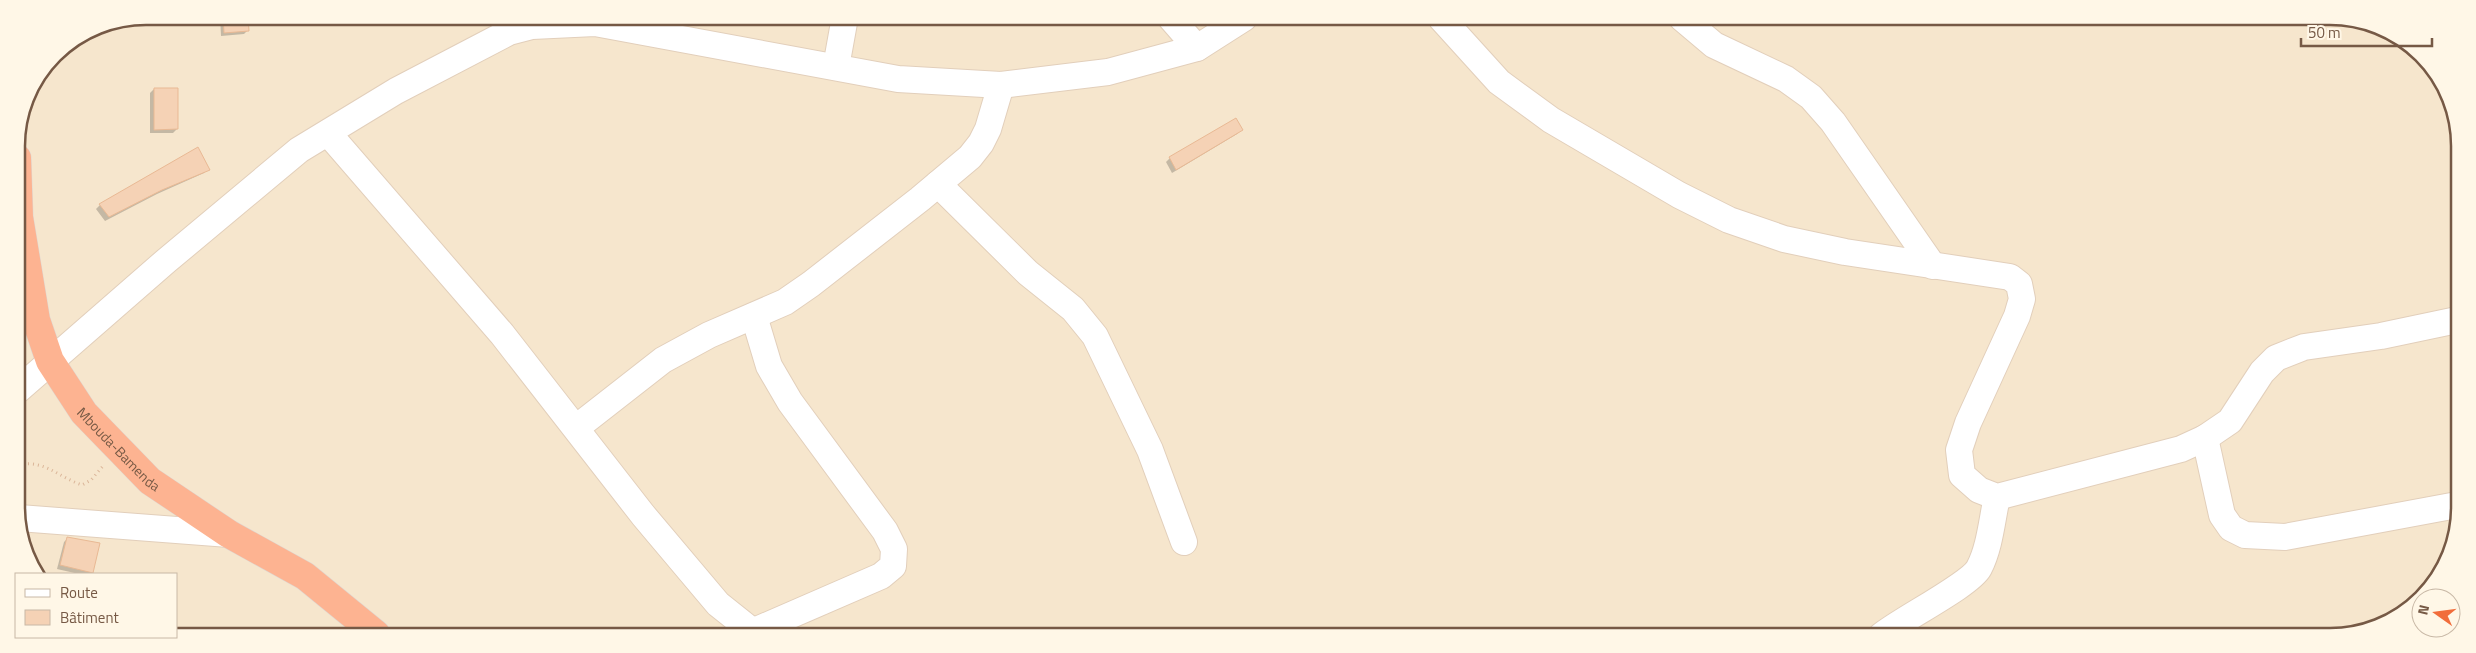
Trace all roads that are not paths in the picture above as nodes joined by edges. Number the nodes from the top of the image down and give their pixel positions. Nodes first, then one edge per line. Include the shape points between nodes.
1 (505, 25) edge
2 (520, 25) edge
3 (553, 25) edge
4 (606, 25) edge
5 (843, 25) edge
6 (1177, 25) edge
7 (1233, 25) edge
8 (1447, 25) edge
9 (1690, 25) edge
10 (1196, 48) junction
11 (836, 67) junction
12 (1001, 85) junction
13 (328, 133) junction
14 (938, 184) junction
15 (25, 253) edge
16 (1933, 266) junction
17 (754, 316) junction
18 (2451, 321) edge
19 (50, 361) junction
20 (25, 384) edge
21 (576, 428) junction
22 (2205, 438) junction
23 (1997, 497) junction
24 (2451, 506) edge
25 (25, 518) edge
26 (229, 534) junction
27 (1184, 542) dead end
28 (369, 628) edge
29 (748, 628) edge
30 (765, 628) edge
31 (1893, 628) edge

1 - 13 street
2 - 3 street
4 - 11 street
5 - 11 street
6 - 10 street
7 - 10 street
8 - 16 street via 1499,82 1552,120 1679,195 1729,220 1784,239
9 - 16 street via 1714,45 1786,79 1812,97 1833,122
10 - 12 street via 1108,72
11 - 12 street via 898,79
12 - 14 street via 981,143 970,157
13 - 19 street via 299,150
13 - 21 street via 502,334
14 - 17 street via 811,284 785,302
14 - 27 street via 1028,273 1073,309 1095,336 1150,450
15 - 19 highway, Mbouda-Bamenda via 36,320
16 - 23 street via 2010,277 2019,284 2022,299 2017,316 1959,450 1962,474 1979,490
17 - 21 street via 663,360
17 - 30 street via 769,366 790,402 885,531 894,549 893,566 881,576
18 - 22 street via 2304,347 2276,358 2262,372 2230,421
19 - 20 street
19 - 26 highway, Mbouda-Bamenda via 84,413 118,451 150,481
21 - 29 street via 643,516 718,604
22 - 23 street via 2182,449
22 - 24 street via 2222,515 2231,528 2246,535 2285,537
23 - 31 street via 1979,570
25 - 26 street
26 - 28 highway, Mbouda-Bamenda via 304,576

